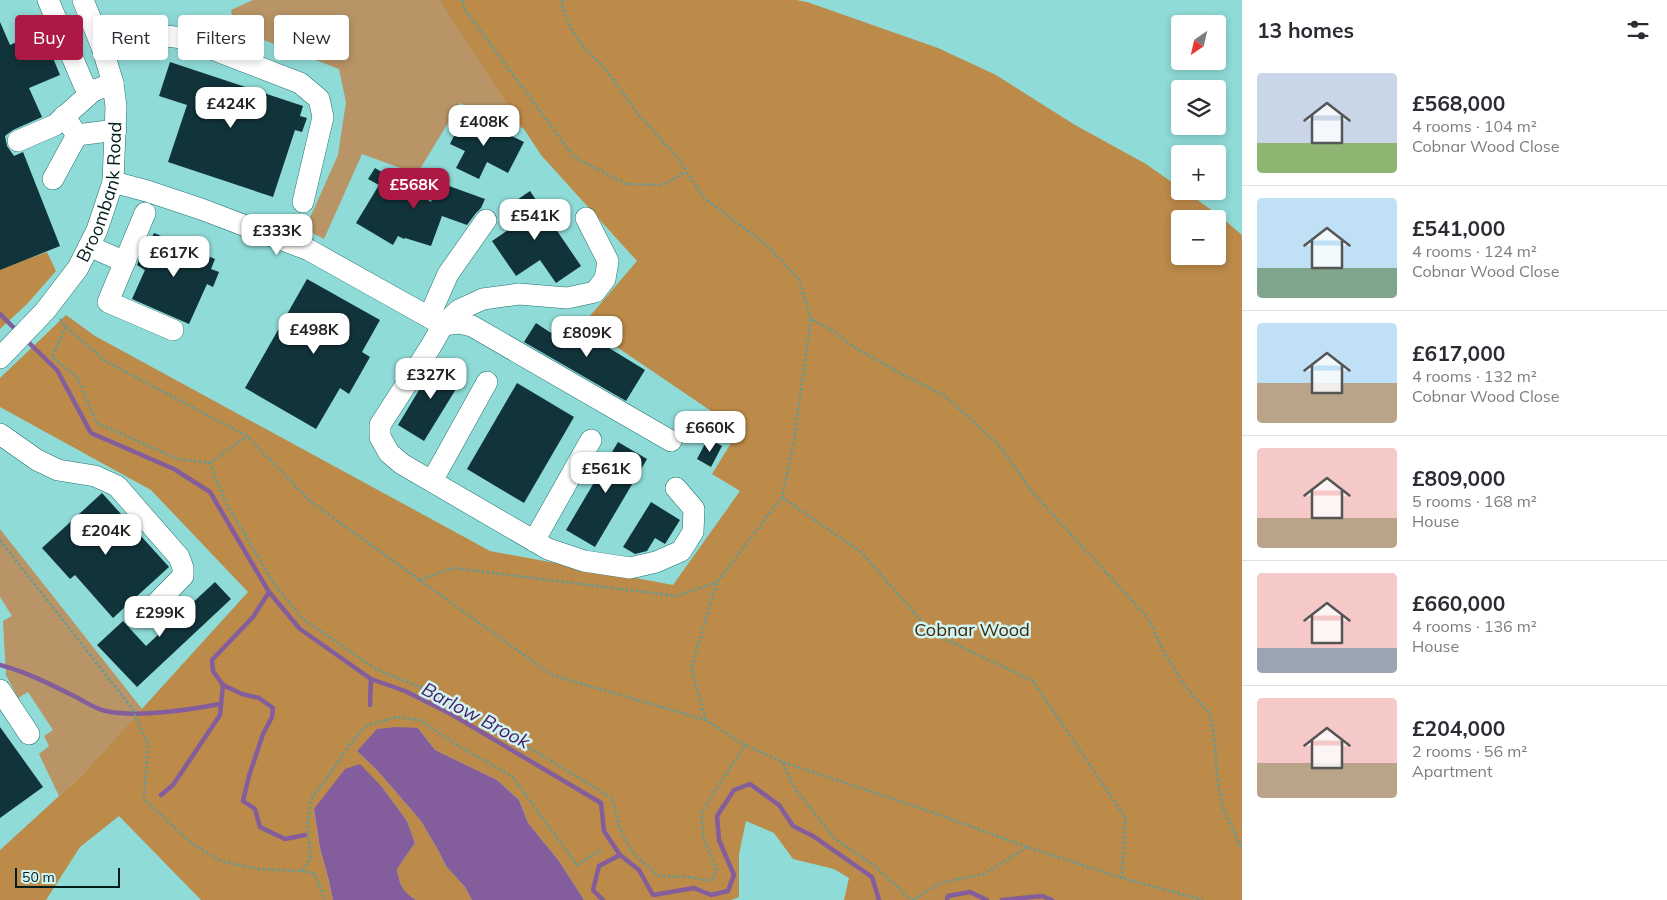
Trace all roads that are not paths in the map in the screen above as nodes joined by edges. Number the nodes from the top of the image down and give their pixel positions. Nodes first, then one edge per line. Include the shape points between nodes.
1 (48, 0) edge
2 (83, 0) edge
3 (93, 25) edge
4 (168, 36) edge
5 (106, 60) edge
6 (112, 83) junction
7 (92, 91) junction
8 (64, 116) junction
9 (116, 130) junction
10 (77, 134) junction
11 (18, 140) dead end
12 (53, 179) dead end
13 (112, 182) junction
14 (303, 202) dead end
15 (145, 213) dead end
16 (586, 218) dead end
17 (486, 220) dead end
18 (89, 246) junction
19 (125, 262) junction
20 (436, 321) junction
21 (172, 330) dead end
22 (1, 356) edge
23 (487, 382) dead end
24 (0, 434) edge
25 (591, 440) dead end
26 (671, 441) dead end
27 (432, 482) junction
28 (676, 488) dead end
29 (534, 541) junction
30 (144, 616) dead end
31 (0, 690) edge
32 (29, 734) dead end

1 - 7 street via 84,85
2 - 3 street, Broombank Road
4 - 14 street via 183,38 300,82 319,99 323,117
5 - 6 street, Broombank Road
6 - 7 street
6 - 9 street, Broombank Road
7 - 8 street
8 - 10 street
8 - 11 street via 55,124
9 - 10 street
9 - 13 street, Broombank Road
10 - 12 street
13 - 18 street, Broombank Road
13 - 20 street via 201,209 309,250
15 - 19 street
16 - 20 street via 608,261 605,279 595,292 567,298 519,294 482,299
17 - 20 street via 448,274
18 - 19 street
18 - 22 street, Broombank Road via 78,268 45,311
19 - 21 street via 108,302
20 - 26 street via 472,326
20 - 27 street via 431,346 380,425 380,438 389,453
23 - 27 street
24 - 30 street via 37,460 58,470 95,476 117,486 179,557 183,576
25 - 29 street
27 - 29 street
28 - 29 street via 694,510 692,532 681,551 656,562 630,568 584,562
31 - 32 street

